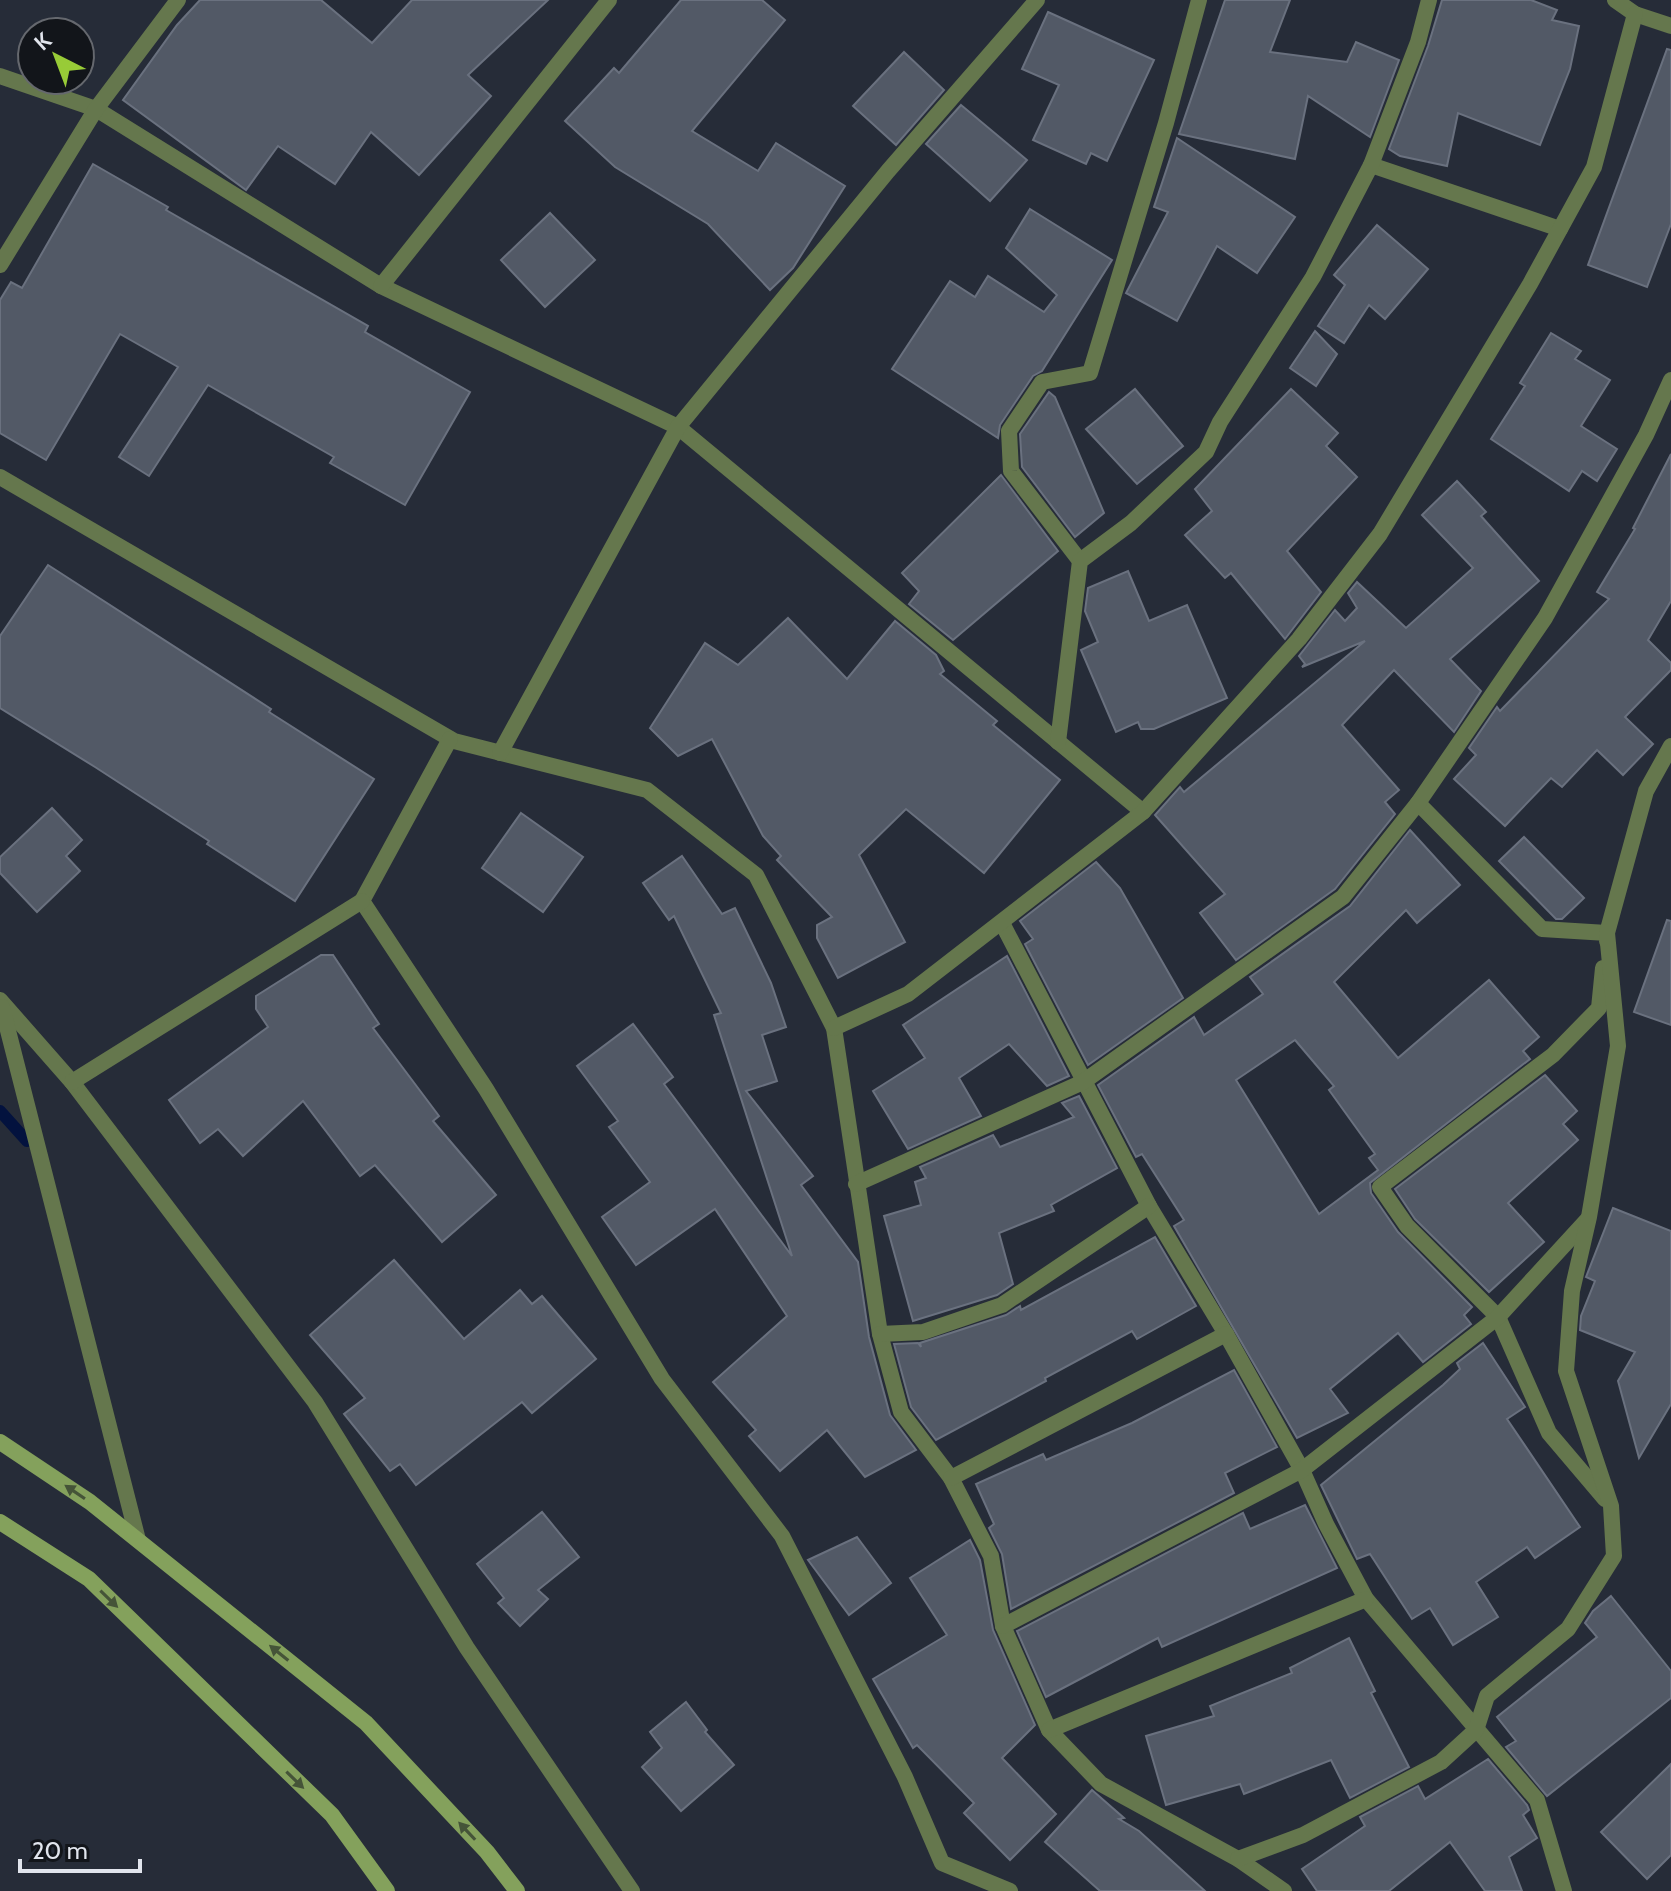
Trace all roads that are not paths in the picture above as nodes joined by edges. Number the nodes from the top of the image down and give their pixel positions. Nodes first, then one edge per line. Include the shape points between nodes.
1 (178, 0) edge
2 (609, 0) edge
3 (1037, 0) edge
4 (1199, 0) edge
5 (1429, 0) edge
6 (1615, 0) edge
7 (1635, 14) junction
8 (1671, 26) edge
9 (0, 76) edge
10 (96, 109) junction
11 (1371, 165) junction
12 (1560, 229) junction
13 (0, 265) edge
14 (381, 286) junction
15 (1671, 380) edge
16 (678, 427) junction
17 (0, 477) edge
18 (1080, 561) junction
19 (450, 739) junction
20 (1058, 742) junction
21 (1671, 746) edge
22 (500, 753) junction
23 (1418, 803) junction
24 (1143, 812) junction
25 (362, 901) junction
26 (1002, 923) junction
27 (1607, 933) junction
28 (0, 1001) edge
29 (834, 1028) junction
30 (72, 1082) junction
31 (1083, 1082) junction
32 (856, 1184) junction
33 (1149, 1206) junction
34 (1589, 1217) junction
35 (1498, 1317) junction
36 (880, 1334) junction
37 (1226, 1334) junction
38 (0, 1442) edge
39 (1302, 1470) junction
40 (951, 1478) junction
41 (1611, 1506) junction
42 (0, 1522) edge
43 (138, 1540) junction
44 (1366, 1599) junction
45 (1003, 1626) junction
46 (1049, 1730) junction
47 (1476, 1730) junction
48 (1238, 1859) junction
49 (387, 1891) edge
50 (517, 1891) edge
51 (632, 1891) edge
52 (1010, 1891) edge
53 (1284, 1891) edge
54 (1564, 1891) edge

1 - 10 street
2 - 14 street
3 - 16 street via 888,171
4 - 18 street via 1090,373 1042,382 1009,431 1011,471
5 - 11 street
6 - 7 street
7 - 8 street
7 - 12 street via 1594,167
9 - 10 street
10 - 13 street
10 - 14 street
11 - 12 street
11 - 18 street via 1313,277 1206,452 1131,523
12 - 24 street via 1380,534 1299,639
14 - 16 street
15 - 23 street via 1545,618
16 - 20 street
16 - 22 street
17 - 19 street
18 - 20 street
19 - 22 street
19 - 25 street
20 - 24 street
21 - 27 street via 1646,791
22 - 29 street via 647,790 756,875
23 - 27 street via 1542,929
23 - 31 street via 1343,897
24 - 26 street
25 - 30 street
25 - 52 street via 486,1089 662,1379 782,1536 905,1777 942,1863
26 - 29 street via 908,994
26 - 31 street
27 - 34 street via 1618,1046
27 - 35 street via 1599,1008 1553,1055 1380,1187 1407,1226
28 - 30 street
28 - 43 street
29 - 32 street
30 - 51 street via 315,1402 467,1648
31 - 32 street
31 - 33 street
32 - 36 street
33 - 36 street via 1002,1305 923,1332
33 - 37 street
34 - 35 street
34 - 41 street via 1572,1291 1566,1371
35 - 39 street
35 - 41 street via 1549,1433
36 - 40 street via 901,1412
37 - 39 street
37 - 40 street
43 -> 38 main road
39 - 44 street
39 - 45 street
40 - 45 street via 991,1556
41 - 47 street via 1614,1556 1568,1629 1487,1696
42 -> 49 main road via 89,1579 332,1815
50 -> 43 main road via 366,1723
44 - 46 street
44 - 47 street
45 - 46 street
46 - 48 street via 1101,1784
47 - 48 street via 1441,1762 1303,1835
47 - 54 street via 1537,1800
48 - 53 street

